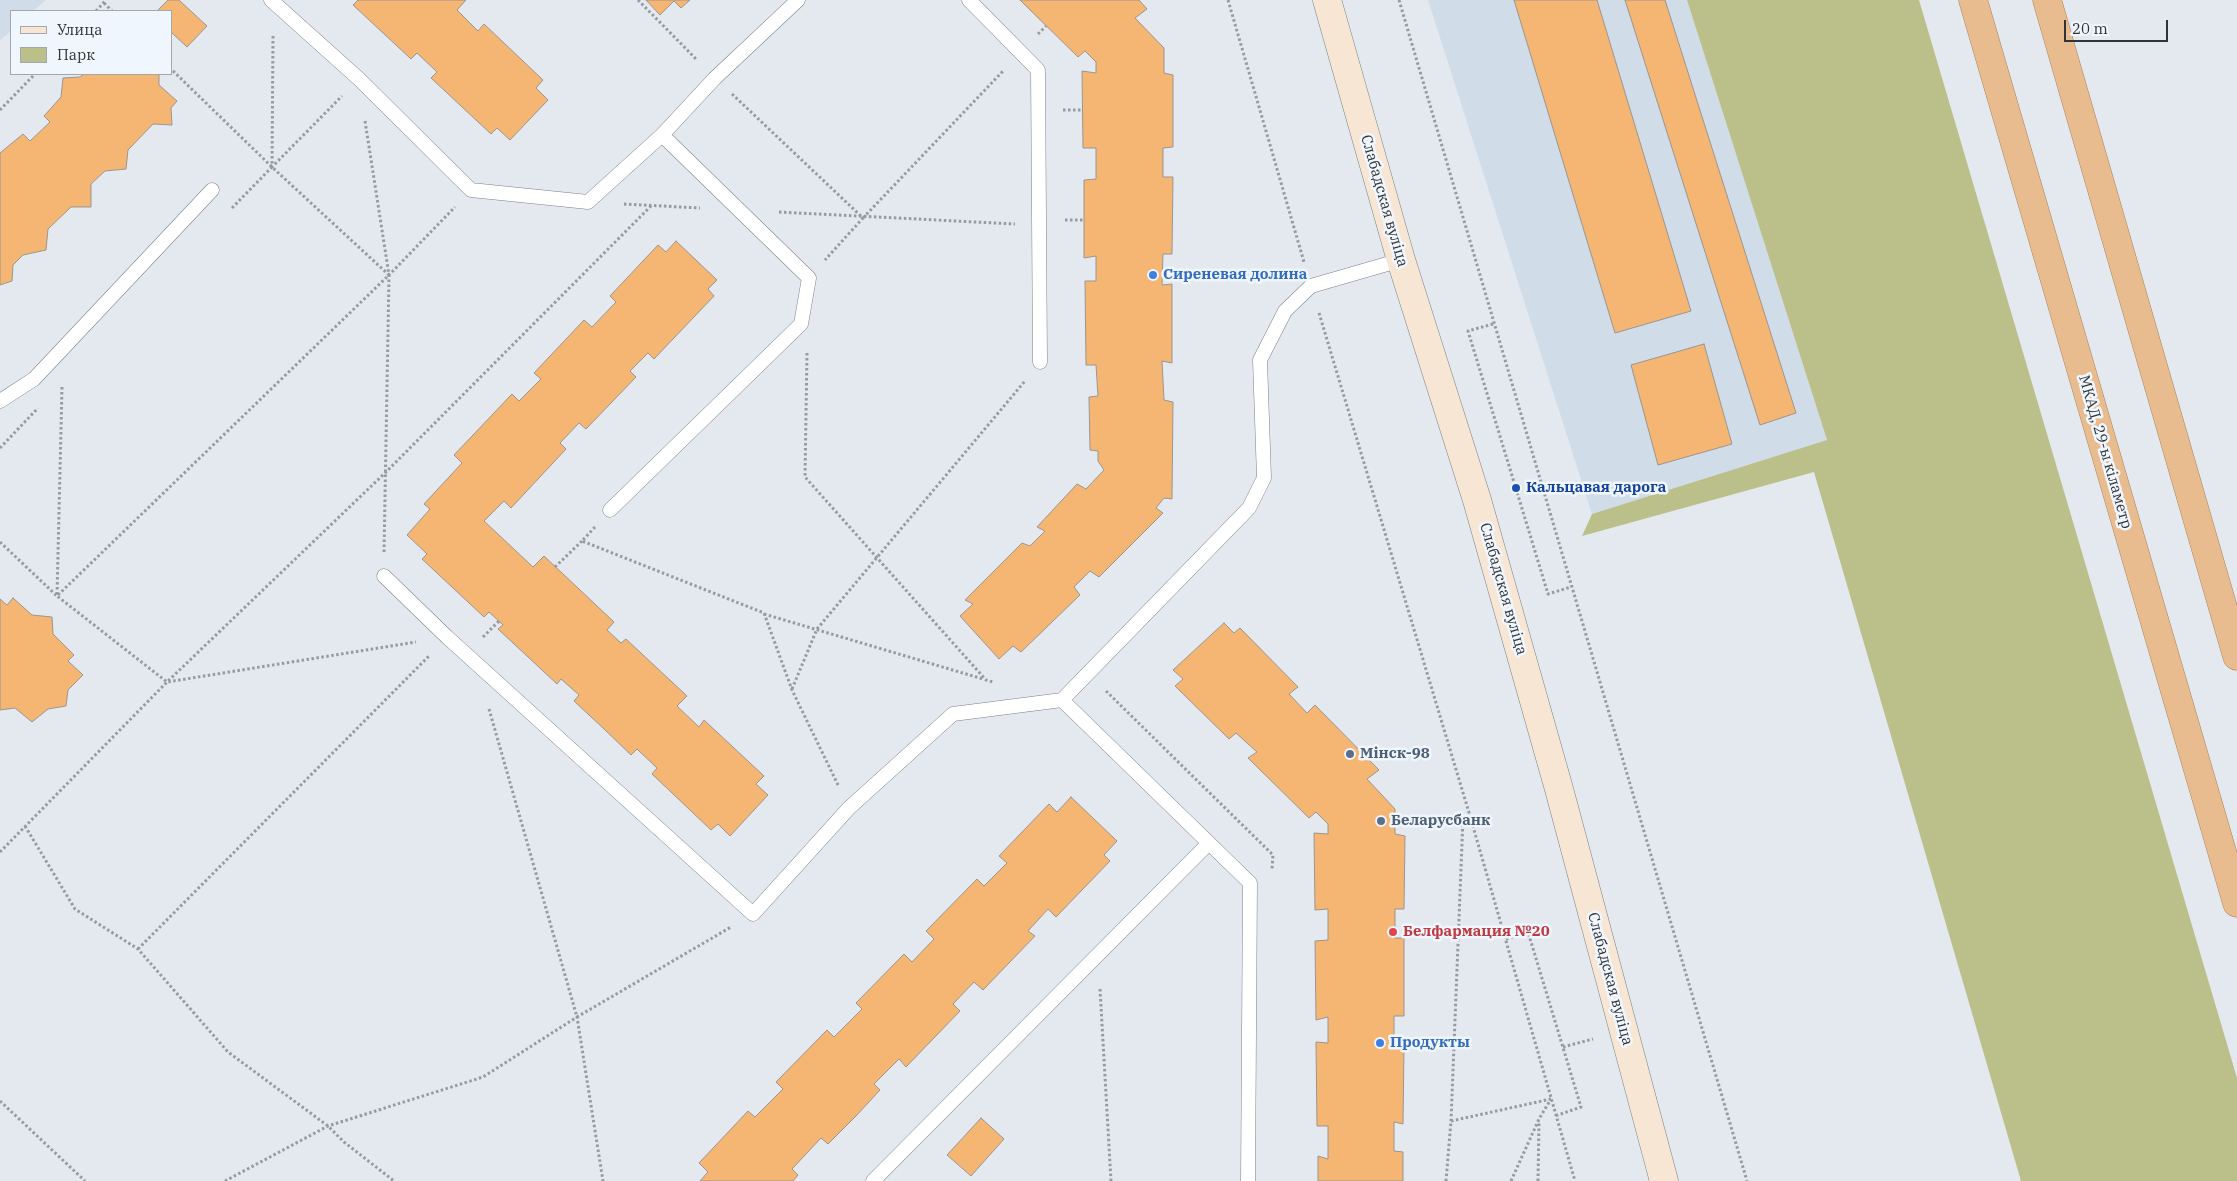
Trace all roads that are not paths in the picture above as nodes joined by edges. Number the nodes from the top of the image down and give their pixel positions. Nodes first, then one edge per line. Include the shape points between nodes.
1 (798, 0) edge
2 (969, 0) edge
3 (1327, 0) edge
4 (1973, 0) edge
5 (2047, 0) edge
6 (273, 1) edge
7 (662, 135) junction
8 (212, 190) dead end
9 (1401, 260) junction
10 (1040, 362) road end
11 (0, 401) edge
12 (610, 510) road end
13 (384, 576) road end
14 (2237, 656) edge
15 (1062, 700) junction
16 (1209, 843) junction
17 (2237, 903) edge
18 (873, 1181) edge
19 (1248, 1181) edge
20 (1664, 1181) edge

1 - 7 lane via 715,78
2 - 10 lane via 1038,70
3 - 9 main road, Слабадская вуліца
4 - 17 highway, МКАД, 29-ы кіламетр
5 - 14 highway
6 - 7 lane via 359,79 471,190 588,202
7 - 12 lane via 808,278 801,324
8 - 11 lane via 34,380
9 - 15 lane via 1311,286 1286,311 1260,360 1264,478 1249,508
9 - 20 main road, Слабадская вуліца via 1477,500 1559,789
13 - 15 lane via 753,914 849,808 953,714
15 - 16 lane
16 - 18 lane
16 - 19 lane via 1250,883

